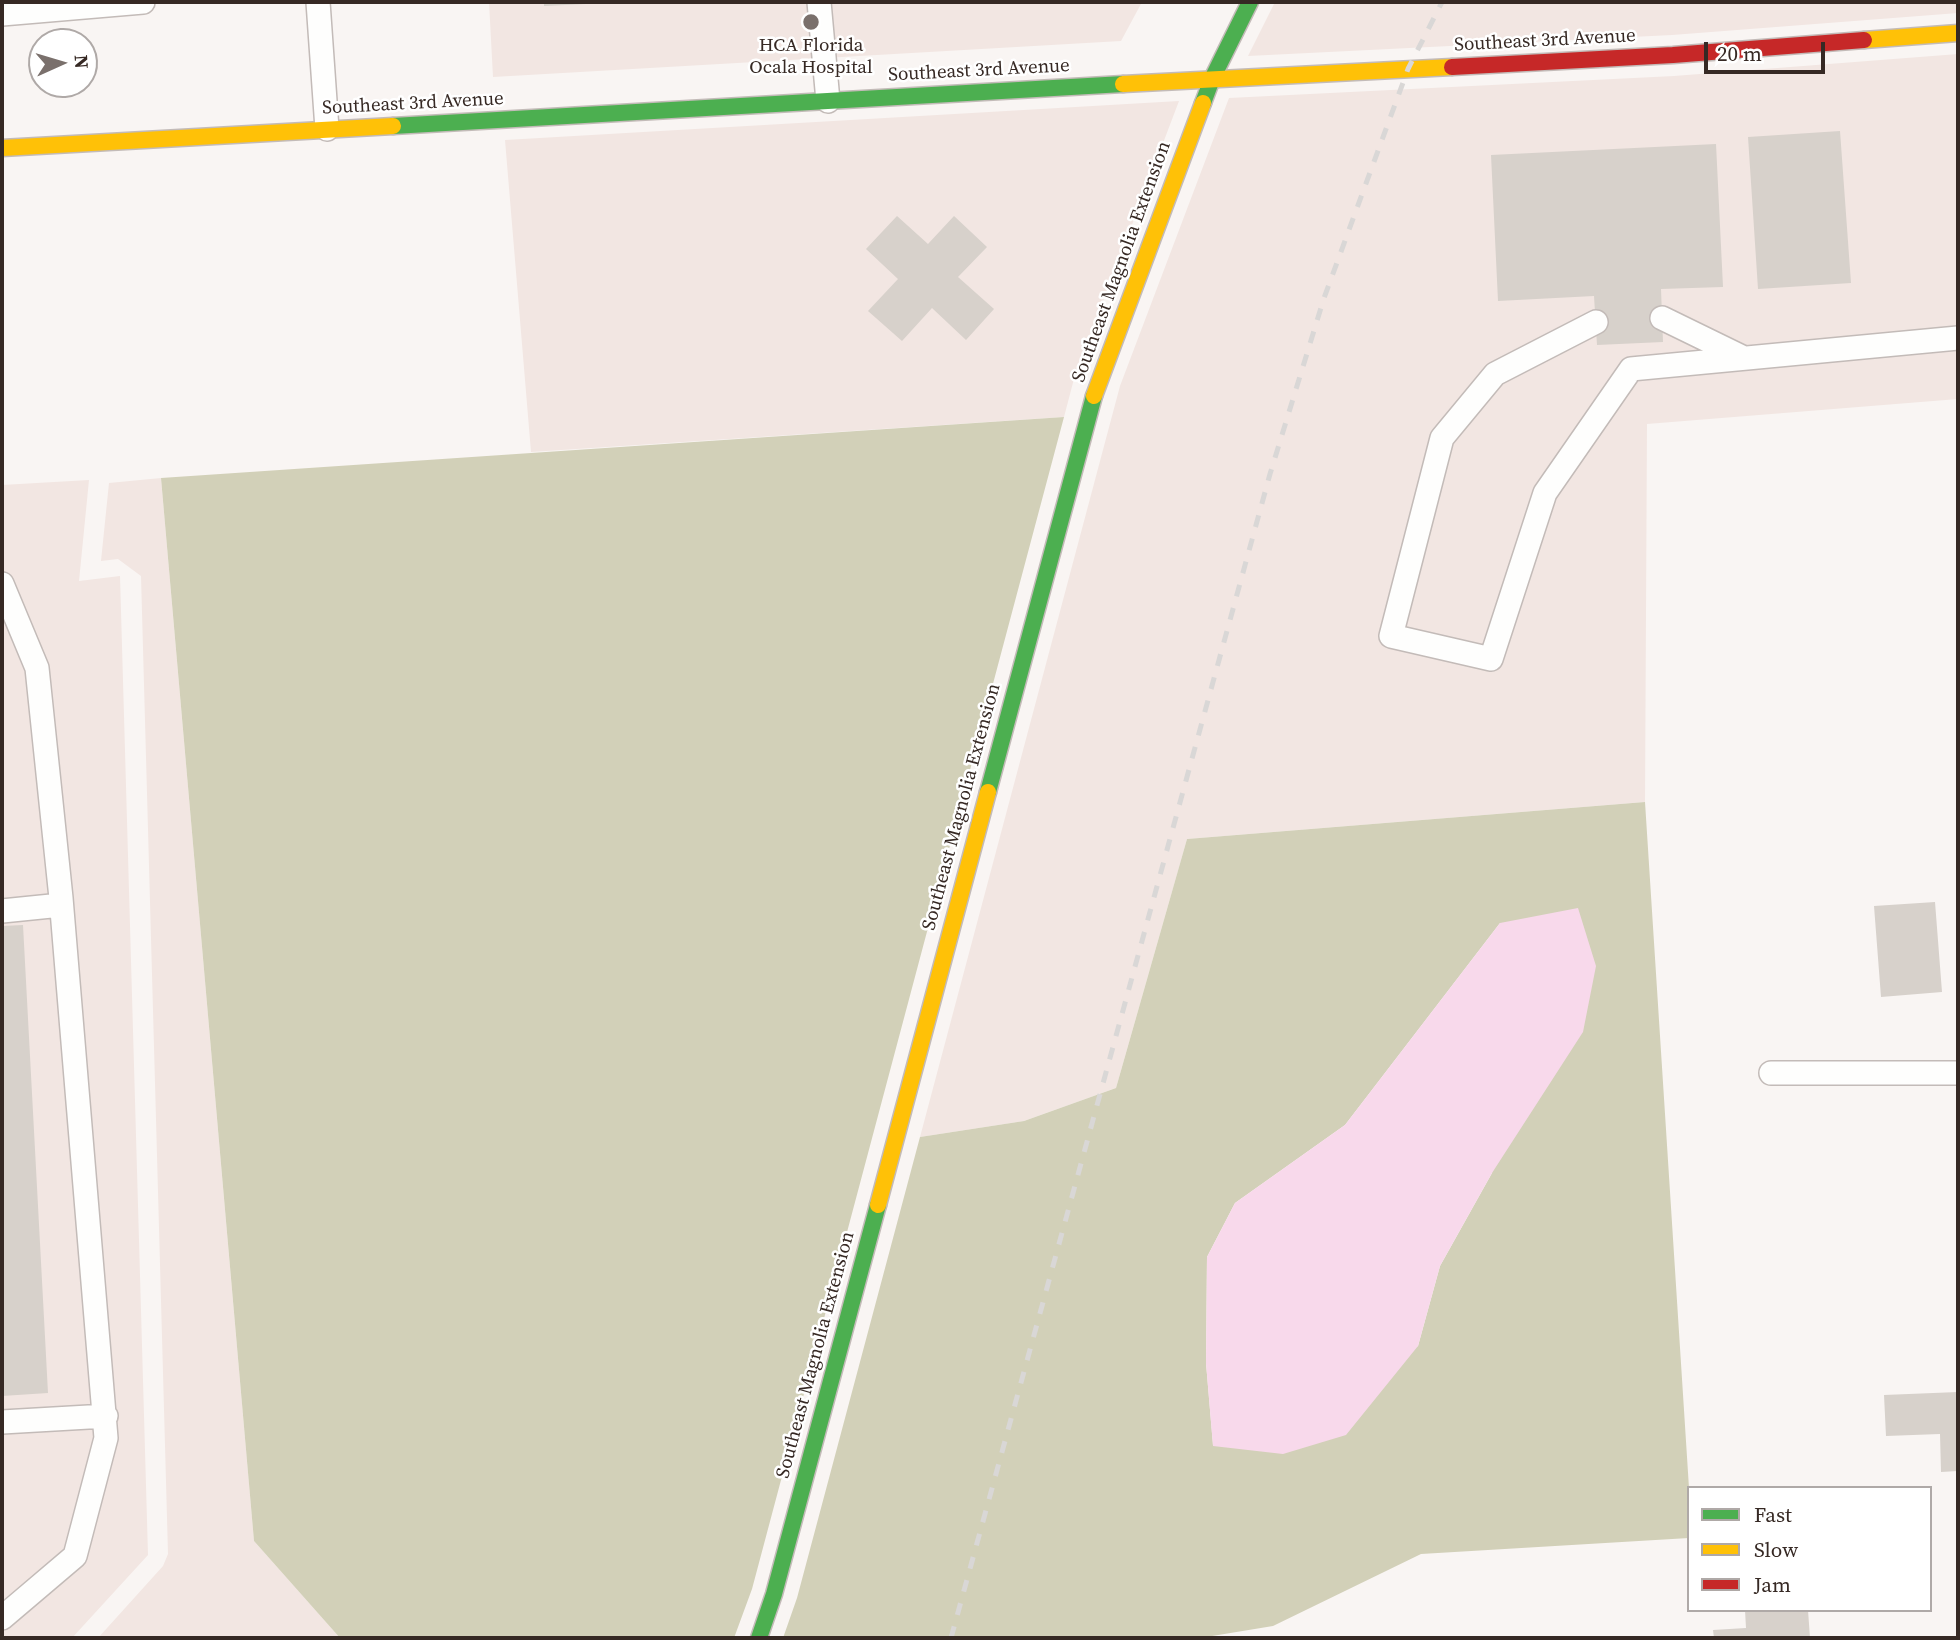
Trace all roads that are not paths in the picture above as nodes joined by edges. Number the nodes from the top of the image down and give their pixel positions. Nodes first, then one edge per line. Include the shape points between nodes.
1 (143, 2) edge
2 (317, 2) edge
3 (819, 2) edge
4 (1250, 2) edge
5 (2, 15) edge
6 (1958, 33) edge
7 (1212, 79) junction
8 (828, 101) junction
9 (327, 130) junction
10 (2, 148) edge
11 (1662, 318) dead end
12 (1596, 322) dead end
13 (1958, 338) edge
14 (1745, 358) junction
15 (2, 584) edge
16 (61, 905) junction
17 (2, 911) edge
18 (1771, 1073) dead end
19 (1958, 1073) edge
20 (106, 1416) junction
21 (2, 1422) edge
22 (2, 1618) edge
23 (759, 1638) edge

1 - 5 lane
2 - 9 lane
3 - 8 lane
4 - 7 street, Southeast Magnolia Extension
6 - 7 street, Southeast 3rd Avenue via 1673,55
7 - 8 street, Southeast 3rd Avenue
7 - 23 street, Southeast Magnolia Extension via 1098,381
8 - 9 street, Southeast 3rd Avenue
9 - 10 street, Southeast 3rd Avenue
11 - 14 lane
12 - 14 lane via 1495,374 1442,438 1391,636 1492,659 1545,494 1631,369
13 - 14 lane
15 - 16 lane via 37,668
16 - 17 lane
16 - 20 lane
18 - 19 lane
20 - 21 lane
20 - 22 lane via 106,1438 75,1556

